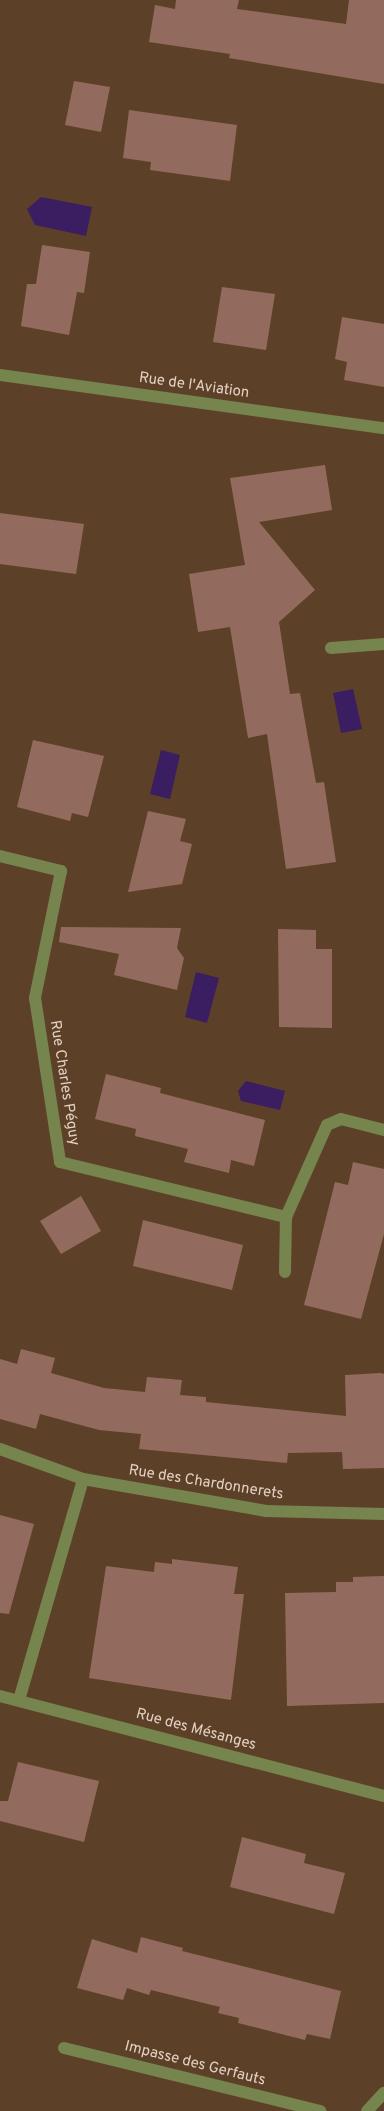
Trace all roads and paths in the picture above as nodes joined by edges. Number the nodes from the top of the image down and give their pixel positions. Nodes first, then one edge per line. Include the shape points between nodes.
1 (0, 375) edge
2 (384, 428) edge
3 (384, 644) edge
4 (331, 648) dead end
5 (0, 856) edge
6 (384, 1130) edge
7 (286, 1217) junction
8 (285, 1272) dead end
9 (0, 1449) edge
10 (84, 1479) junction
11 (384, 1514) edge
12 (0, 1696) edge
13 (20, 1700) junction
14 (384, 1796) edge
15 (64, 2048) dead end
16 (384, 2093) edge
17 (320, 2111) edge
18 (367, 2111) edge

1 - 2 street, Rue de l'Aviation
3 - 4 street
5 - 7 street, Rue Charles Péguy via 61,871 35,998 60,1162
6 - 7 street via 341,1120 327,1125
7 - 8 street
9 - 10 street, Rue des Chardonnerets
10 - 11 street, Rue des Chardonnerets via 266,1511
10 - 13 street
12 - 13 street, Rue des Mésanges
13 - 14 street, Rue des Mésanges
15 - 17 street, Impasse des Gerfauts
16 - 18 street

